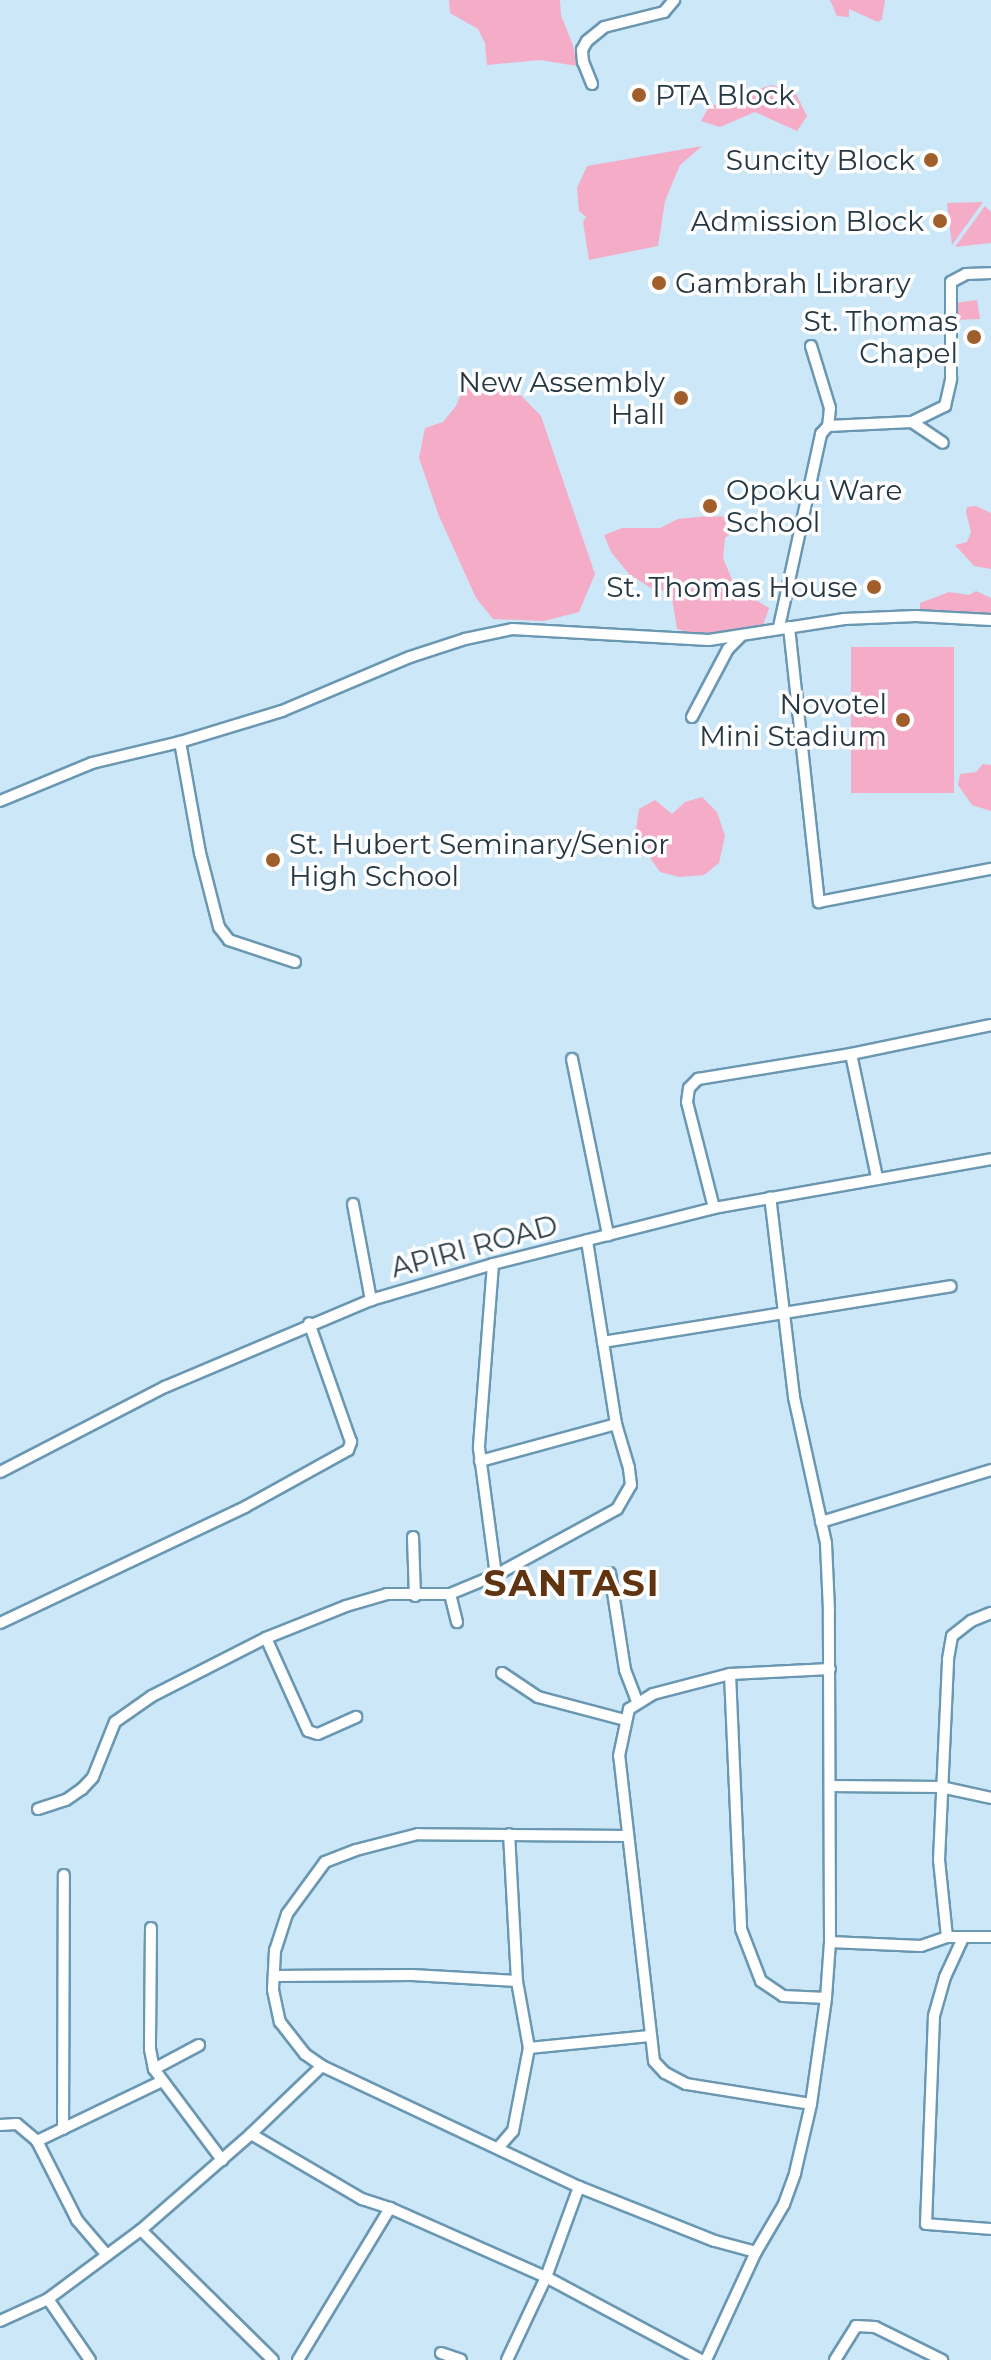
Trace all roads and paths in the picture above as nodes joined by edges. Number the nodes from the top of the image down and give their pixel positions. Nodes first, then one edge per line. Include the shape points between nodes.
1 (674, 0) edge
2 (592, 84) dead end
3 (990, 275) edge
4 (811, 346) dead end
5 (912, 422) junction
6 (828, 426) junction
7 (943, 443) dead end
8 (991, 620) edge
9 (784, 627) junction
10 (742, 635) junction
11 (692, 717) dead end
12 (180, 742) junction
13 (0, 801) edge
14 (991, 869) edge
15 (295, 962) dead end
16 (991, 1025) edge
17 (851, 1054) junction
18 (572, 1059) dead end
19 (991, 1159) edge
20 (877, 1177) junction
21 (770, 1197) junction
22 (353, 1204) dead end
23 (714, 1208) junction
24 (608, 1235) junction
25 (587, 1240) junction
26 (493, 1264) junction
27 (951, 1286) dead end
28 (371, 1300) junction
29 (785, 1311) junction
30 (309, 1323) junction
31 (603, 1342) junction
32 (616, 1424) junction
33 (480, 1461) junction
34 (991, 1470) edge
35 (0, 1472) edge
36 (821, 1522) junction
37 (413, 1537) dead end
38 (610, 1573) dead end
39 (496, 1575) junction
40 (450, 1594) junction
41 (415, 1596) junction
42 (991, 1613) edge
43 (457, 1622) dead end
44 (0, 1623) edge
45 (266, 1638) junction
46 (830, 1669) junction
47 (502, 1673) dead end
48 (730, 1674) junction
49 (637, 1701) junction
50 (356, 1717) dead end
51 (625, 1720) junction
52 (830, 1786) junction
53 (941, 1787) junction
54 (991, 1798) edge
55 (38, 1809) dead end
56 (509, 1834) junction
57 (628, 1836) junction
58 (64, 1875) dead end
59 (151, 1928) dead end
60 (947, 1937) junction
61 (991, 1937) edge
62 (963, 1938) junction
63 (830, 1942) junction
64 (274, 1976) junction
65 (517, 1981) junction
66 (826, 1998) junction
67 (649, 2036) junction
68 (199, 2045) dead end
69 (529, 2048) junction
70 (322, 2066) junction
71 (154, 2069) junction
72 (162, 2081) junction
73 (811, 2104) junction
74 (0, 2125) edge
75 (63, 2129) junction
76 (251, 2134) junction
77 (37, 2141) junction
78 (498, 2148) junction
79 (222, 2160) junction
80 (579, 2187) junction
81 (390, 2208) junction
82 (991, 2229) edge
83 (141, 2230) junction
84 (756, 2252) junction
85 (106, 2254) junction
86 (546, 2277) junction
87 (48, 2299) junction
88 (0, 2321) edge
89 (441, 2353) dead end
90 (90, 2360) edge
91 (273, 2360) edge
92 (298, 2360) edge
93 (461, 2360) edge
94 (507, 2360) edge
95 (704, 2360) edge
96 (835, 2360) edge
97 (942, 2360) edge

1 - 2 street via 664,12 604,27 587,41 583,62
3 - 5 street via 966,274 951,282 948,400 939,412
4 - 6 street via 830,408
5 - 6 street
5 - 7 street
6 - 9 street via 821,434
8 - 9 street via 916,616
9 - 10 street
9 - 14 street via 819,902
10 - 11 street via 728,649
10 - 12 street via 709,640 512,629 486,633 410,657 282,711
12 - 13 street via 92,763
12 - 15 street via 219,927 229,940
16 - 17 street
17 - 20 street
17 - 23 street via 698,1079 689,1088 687,1102
18 - 24 street
19 - 20 street, APIRI ROAD
20 - 21 street, APIRI ROAD
21 - 23 street, APIRI ROAD
21 - 29 street
22 - 28 street
23 - 24 street, APIRI ROAD
24 - 25 street, APIRI ROAD
25 - 26 street, APIRI ROAD
25 - 31 street
26 - 28 street, APIRI ROAD
26 - 33 street
27 - 29 street
28 - 30 street, APIRI ROAD
29 - 31 street
29 - 36 street via 794,1397
30 - 35 street, APIRI ROAD via 165,1387
30 - 44 street via 351,1442 348,1450 245,1507
31 - 32 street
32 - 33 street
32 - 39 street via 629,1468 626,1498 617,1509
33 - 39 street
34 - 36 street
36 - 46 street
37 - 41 street
38 - 49 street via 625,1670
39 - 40 street
40 - 41 street
40 - 43 street
41 - 45 street via 371,1598
42 - 53 street via 952,1636
45 - 50 street via 308,1731 318,1734
45 - 55 street via 152,1696 115,1722 93,1777 66,1800
46 - 48 street
46 - 52 street
47 - 51 street via 538,1697
48 - 49 street
48 - 66 street via 741,1929 747,1950 761,1981 783,1996
49 - 51 street
51 - 57 street via 619,1756
52 - 53 street
52 - 63 street
53 - 54 street
53 - 60 street via 939,1860
56 - 57 street
56 - 64 street via 418,1834 325,1862 287,1914 275,1950
56 - 65 street
57 - 67 street
58 - 75 street
59 - 71 street
60 - 62 street
60 - 63 street via 921,1946
61 - 62 street
62 - 82 street via 934,2016 926,2224
63 - 66 street
64 - 65 street
64 - 70 street via 280,2022 305,2054
65 - 69 street
66 - 73 street
67 - 69 street
67 - 73 street via 654,2061 686,2084
68 - 71 street
69 - 78 street via 513,2131
70 - 76 street
70 - 78 street
71 - 72 street
72 - 75 street
72 - 79 street
73 - 84 street via 784,2204
74 - 77 street via 17,2124
75 - 77 street
76 - 79 street
76 - 81 street via 362,2199
77 - 85 street via 77,2220
78 - 80 street
79 - 83 street
80 - 84 street
80 - 86 street
81 - 86 street
81 - 92 street
83 - 85 street
83 - 91 street
84 - 95 street
85 - 87 street
86 - 94 street
86 - 95 street
87 - 88 street
87 - 90 street
89 - 93 street
96 - 97 street via 856,2326 875,2327

